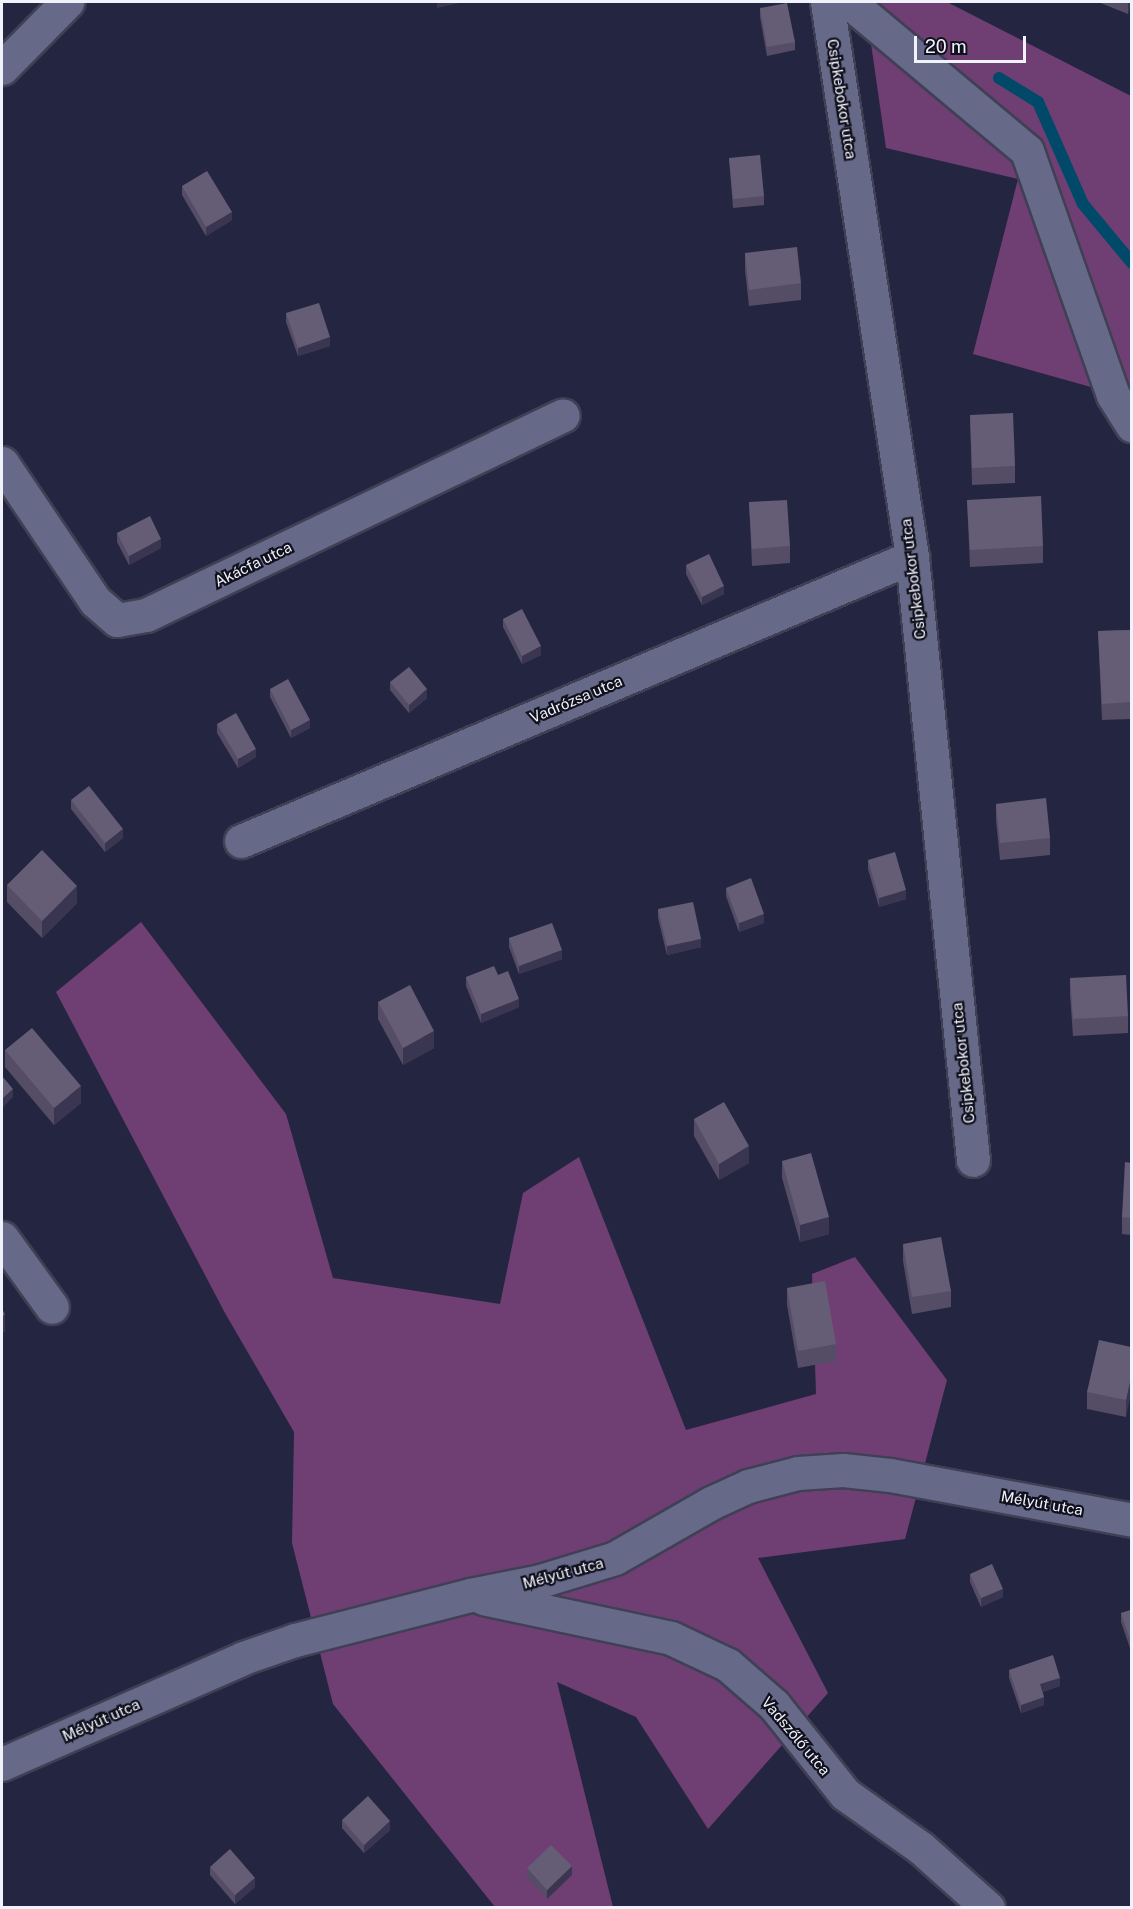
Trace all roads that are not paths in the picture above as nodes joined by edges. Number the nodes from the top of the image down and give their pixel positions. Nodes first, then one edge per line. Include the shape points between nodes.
1 (67, 2) edge
2 (827, 2) edge
3 (849, 2) edge
4 (2, 68) edge
5 (563, 415) dead end
6 (1131, 426) edge
7 (2, 463) edge
8 (912, 557) junction
9 (241, 841) dead end
10 (973, 1160) dead end
11 (2, 1238) edge
12 (52, 1306) dead end
13 (1131, 1520) edge
14 (470, 1595) junction
15 (2, 1764) edge
16 (988, 1908) edge

1 - 4 street
2 - 8 street, Csipkebokor utca
3 - 6 street via 1027,152 1109,385
5 - 7 street, Akácfa utca via 146,615 117,620 95,602
8 - 9 street, Vadrózsa utca
8 - 10 street, Csipkebokor utca
11 - 12 street
13 - 14 street, Mélyút utca via 890,1475 843,1470 798,1473 748,1486 711,1503 615,1558 540,1581
14 - 15 street, Mélyút utca via 243,1658
14 - 16 street, Vadszőlő utca via 671,1638 728,1665 774,1705 844,1794 921,1848

